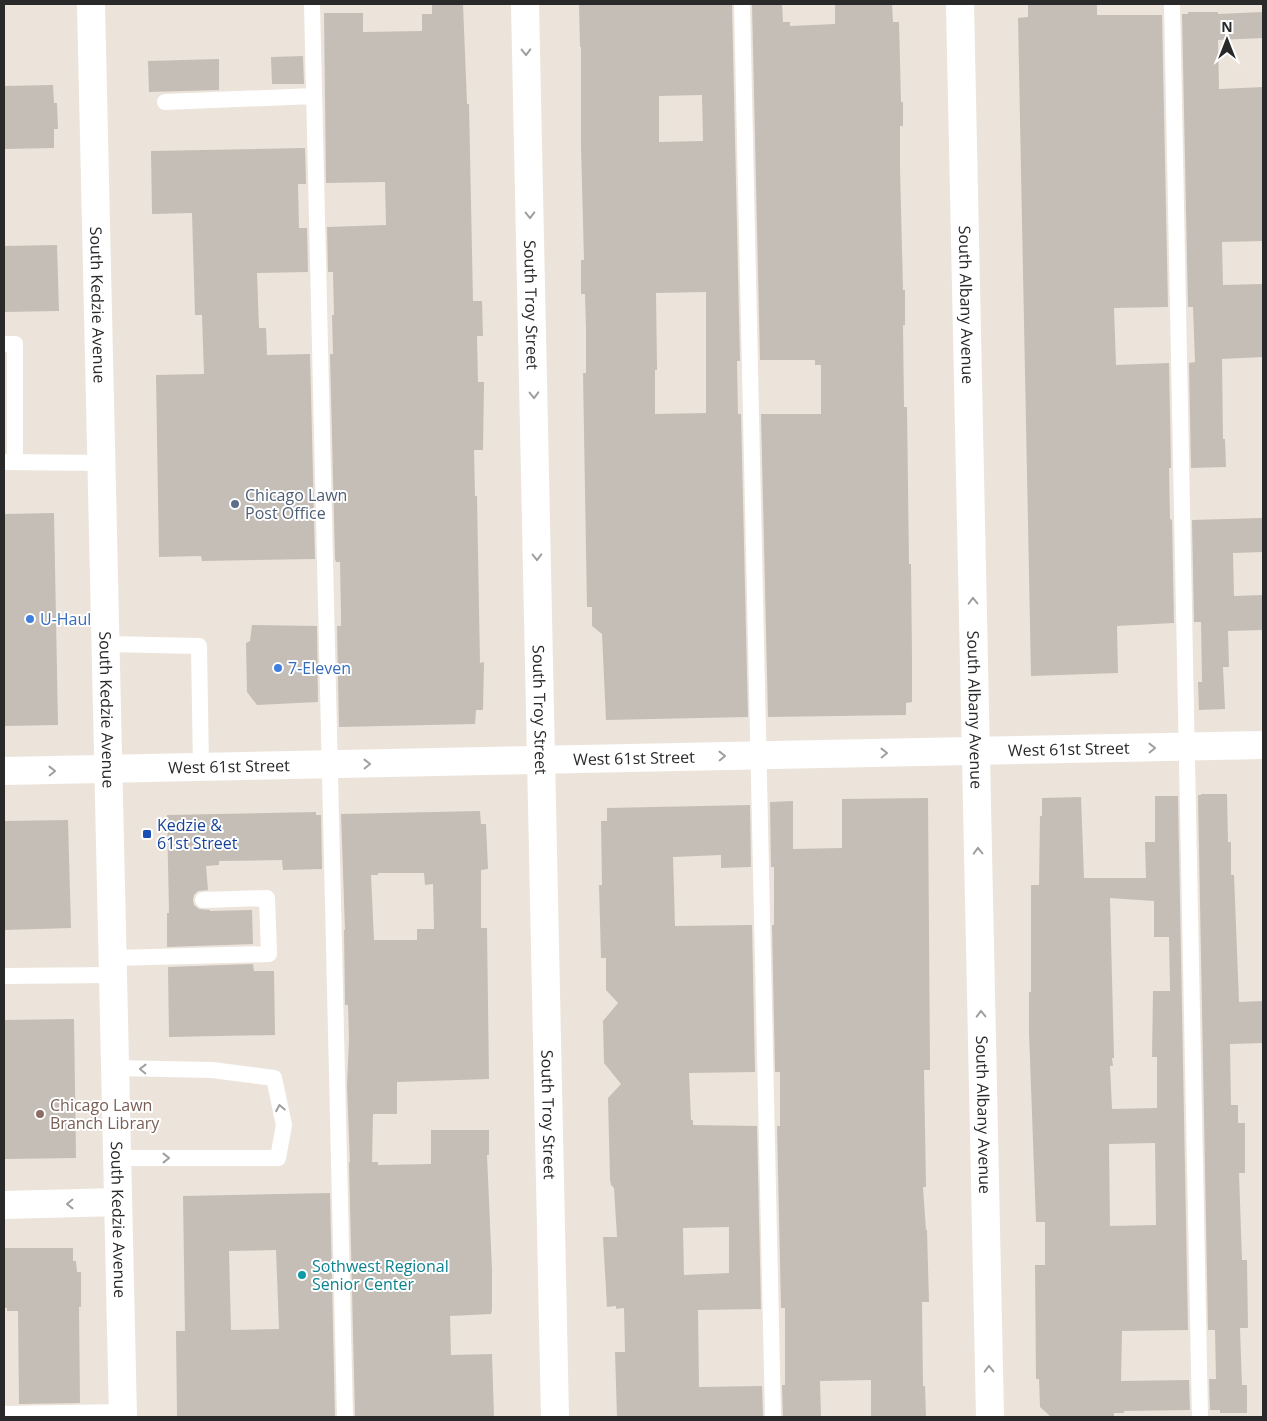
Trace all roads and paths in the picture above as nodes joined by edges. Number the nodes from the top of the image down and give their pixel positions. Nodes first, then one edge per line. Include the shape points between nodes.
1 (91, 4) edge
2 (312, 4) edge
3 (526, 4) edge
4 (742, 4) edge
5 (960, 4) edge
6 (1172, 4) edge
7 (314, 96) junction
8 (165, 102) dead end
9 (4, 344) edge
10 (9, 462) edge
11 (102, 463) junction
12 (106, 644) junction
13 (1263, 746) edge
14 (1187, 747) junction
15 (976, 751) junction
16 (758, 756) junction
17 (541, 760) junction
18 (330, 765) junction
19 (201, 767) junction
20 (108, 769) junction
21 (4, 772) edge
22 (203, 900) dead end
23 (113, 966) junction
24 (4, 976) edge
25 (115, 1068) junction
26 (117, 1158) junction
27 (118, 1202) junction
28 (4, 1205) edge
29 (4, 1414) edge
30 (123, 1415) edge
31 (345, 1417) edge
32 (555, 1417) edge
33 (774, 1417) edge
34 (990, 1417) edge
35 (1200, 1417) edge

1 - 11 street, South Kedzie Avenue
2 - 7 lane
3 -> 17 street, South Troy Street
4 - 16 lane
15 -> 5 street, South Albany Avenue
6 - 14 lane
7 - 8 lane
7 - 18 lane
9 - 10 lane via 15,344
10 - 11 lane
11 - 12 street, South Kedzie Avenue
12 - 19 lane via 199,646
12 - 20 street, South Kedzie Avenue
13 - 14 street, West 61st Street
15 -> 14 street, West 61st Street
14 - 35 lane
16 -> 15 street, West 61st Street
34 -> 15 street, South Albany Avenue
17 -> 16 street, West 61st Street
16 - 33 lane
18 -> 17 street, West 61st Street
17 - 32 street, South Troy Street
18 - 19 street, West 61st Street
18 - 31 lane
19 - 20 street, West 61st Street
21 -> 20 street, West 61st Street
20 - 23 street, South Kedzie Avenue
22 - 23 lane via 267,898 269,954
23 - 24 lane
23 - 25 street, South Kedzie Avenue
25 - 26 street, South Kedzie Avenue
26 -> 25 lane via 278,1158 284,1125 274,1078 212,1070
26 - 27 street, South Kedzie Avenue
27 -> 28 street
27 - 30 street, South Kedzie Avenue
29 - 30 lane

